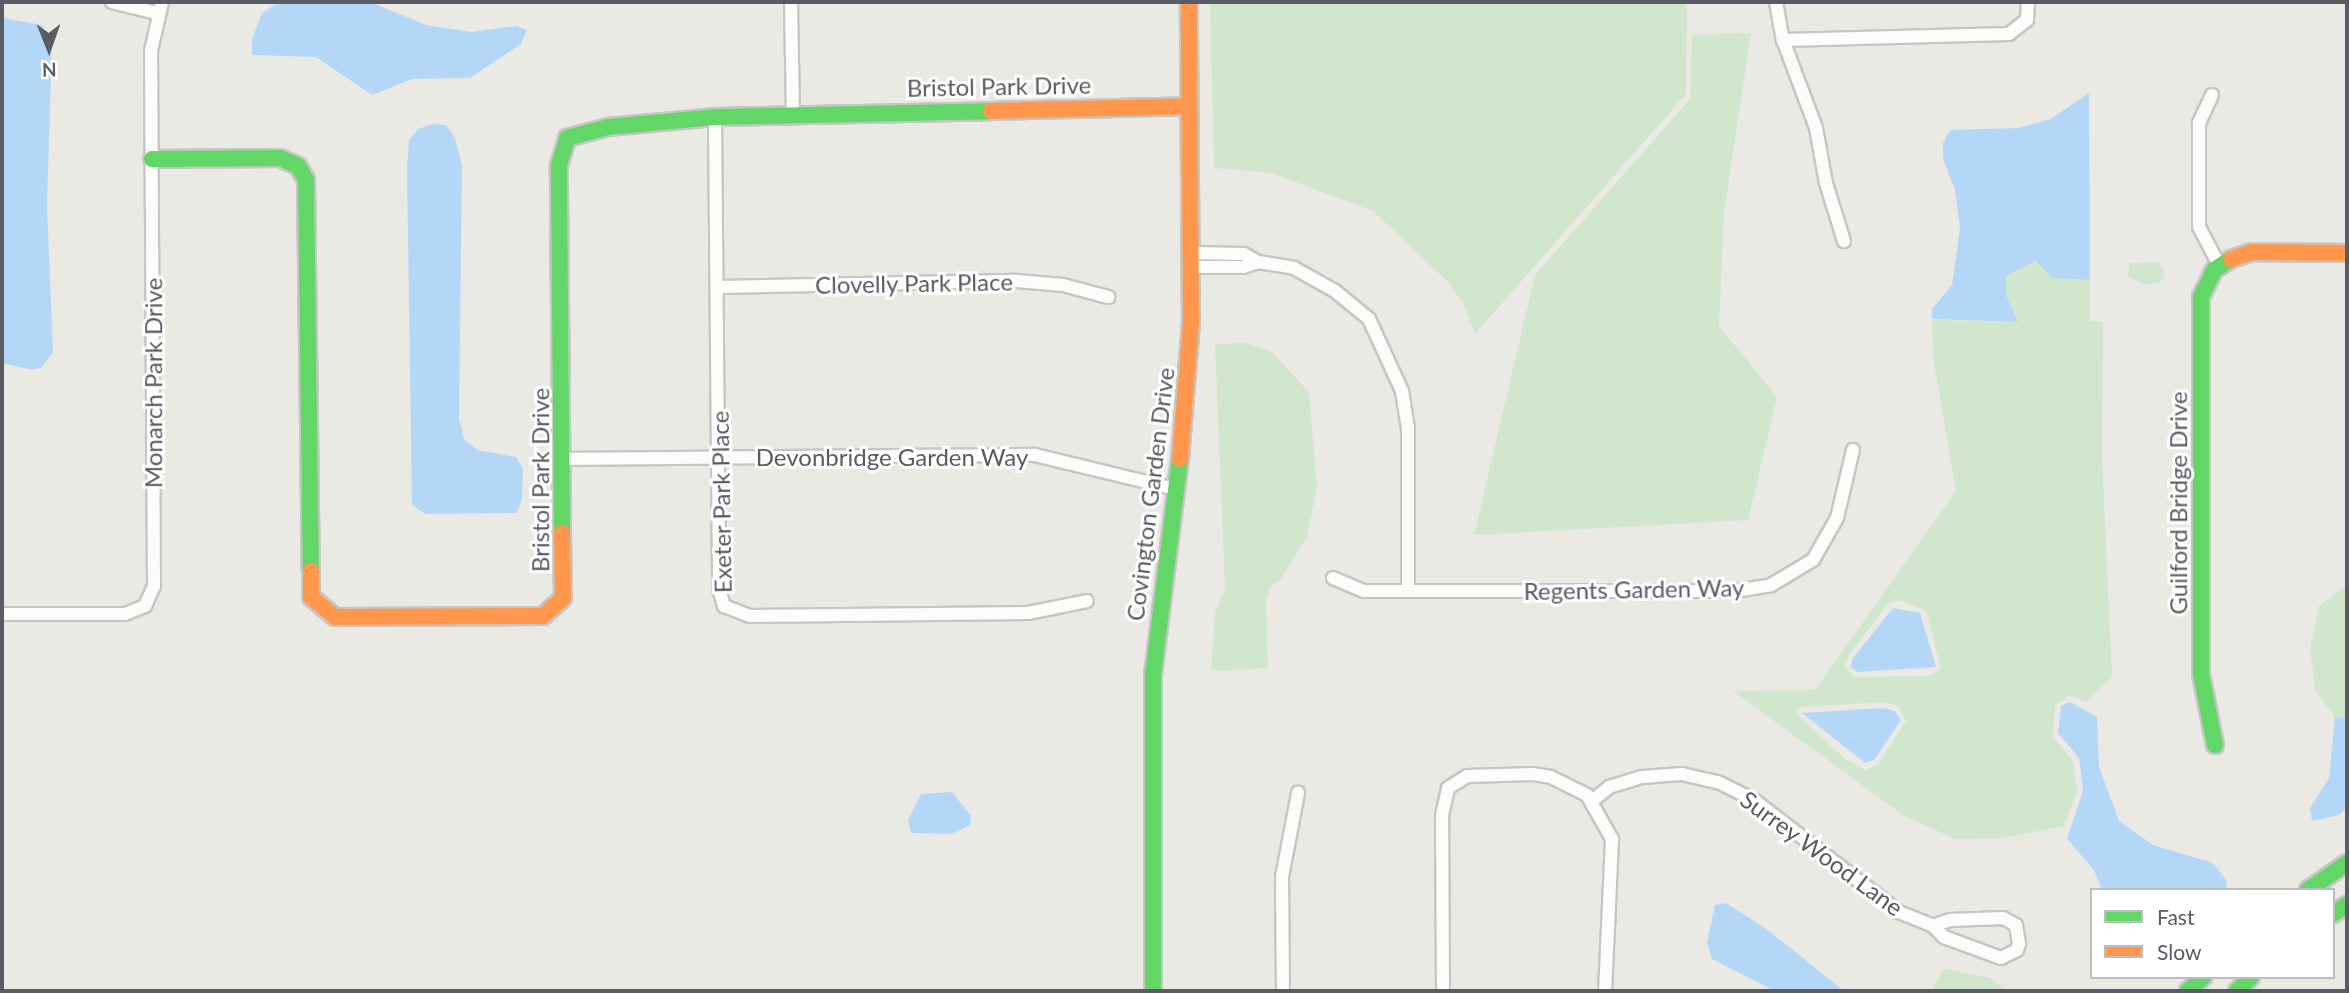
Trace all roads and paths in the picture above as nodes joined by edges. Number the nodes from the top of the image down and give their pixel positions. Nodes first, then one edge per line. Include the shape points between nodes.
1 (112, 2) edge
2 (791, 2) edge
3 (1189, 2) edge
4 (1776, 2) edge
5 (2028, 2) edge
6 (159, 7) edge
7 (1783, 40) junction
8 (2212, 95) dead end
9 (1189, 106) junction
10 (793, 113) junction
11 (715, 117) junction
12 (152, 159) junction
13 (1844, 240) dead end
14 (2347, 253) edge
15 (1191, 260) junction
16 (2220, 265) junction
17 (719, 287) junction
18 (1108, 297) dead end
19 (1853, 450) dead end
20 (719, 458) junction
21 (563, 459) junction
22 (1176, 489) junction
23 (1333, 578) dead end
24 (1408, 591) junction
25 (1087, 601) dead end
26 (2, 614) edge
27 (2215, 745) dead end
28 (1298, 793) dead end
29 (1592, 801) junction
30 (2347, 863) edge
31 (2311, 888) edge
32 (1933, 926) junction
33 (2201, 979) edge
34 (2250, 979) edge
35 (1153, 991) edge
36 (1283, 991) edge
37 (1443, 991) edge
38 (1605, 991) edge
39 (2188, 991) edge
40 (2236, 991) edge

1 - 6 street, Monarch Park Drive
2 - 10 street
3 - 9 street, Covington Garden Drive
4 - 7 street
5 - 7 street via 2026,20 2009,34
6 - 12 street, Monarch Park Drive via 151,51
7 - 13 street via 1816,128 1826,183
8 - 16 street via 2199,123 2199,227
9 - 10 street, Bristol Park Drive
9 - 15 street, Covington Garden Drive
10 - 11 street, Bristol Park Drive
11 - 17 street, Exeter Park Place
11 - 21 street, Bristol Park Drive via 608,127 568,138 559,165
12 - 21 street, Bristol Park Drive via 280,158 298,166 306,180 311,597 318,608 335,617 543,616 554,610 563,598
12 - 26 street, Monarch Park Drive via 154,586 145,606 125,614
14 - 16 street via 2252,252
15 - 22 street, Covington Garden Drive via 1187,406
15 - 24 street via 1294,268 1335,290 1369,319 1402,391 1408,426
16 - 27 street, Guilford Bridge Drive via 2203,291 2200,326 2202,674
17 - 18 street, Clovelly Park Place via 1017,281 1063,285
17 - 20 street, Exeter Park Place
19 - 24 street, Regents Garden Way via 1837,518 1813,560 1771,585 1735,591
20 - 21 street, Devonbridge Garden Way
20 - 22 street, Devonbridge Garden Way via 1035,456
20 - 25 street, Exeter Park Place via 719,589 724,606 750,616 1028,613
22 - 35 street, Covington Garden Drive via 1152,695
23 - 24 street, Regents Garden Way via 1364,591
28 - 36 street via 1282,877
29 - 32 street, Surrey Wood Lane via 1609,787 1642,777 1682,774 1718,782 1754,800 1899,912
29 - 37 street via 1565,783 1533,775 1467,776 1448,788 1442,815
29 - 38 street via 1606,824 1614,855
30 - 31 street
32 - 32 street, Surrey Wood Lane via 1944,937 1992,957 2010,955 2019,944 2016,925 2003,918 1950,920
33 - 39 street
34 - 40 street

